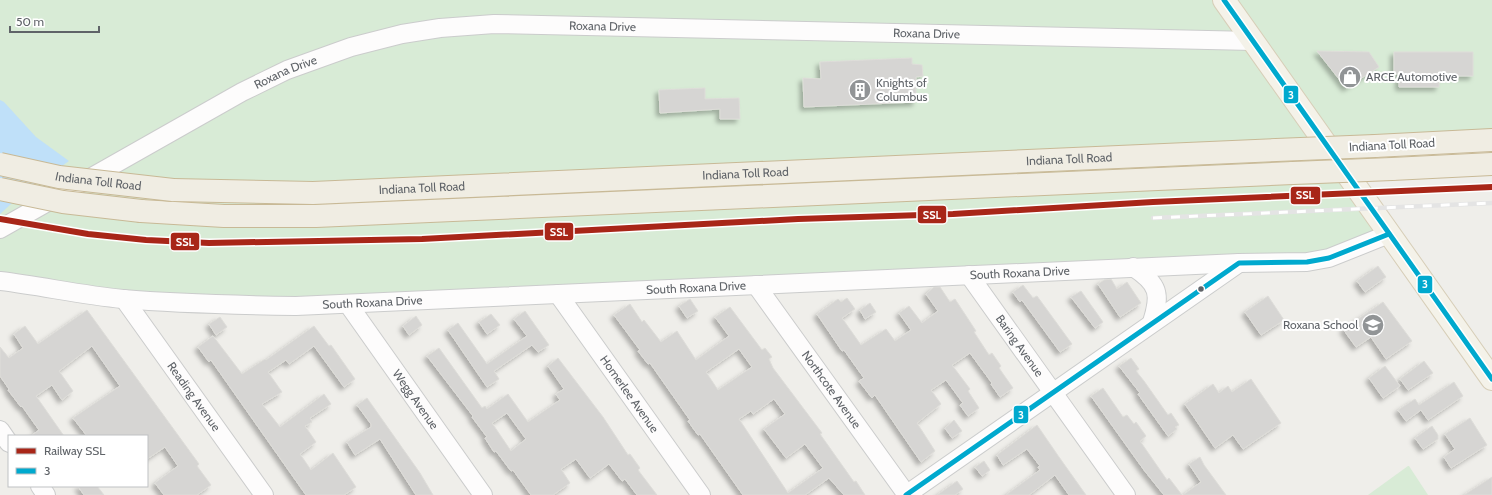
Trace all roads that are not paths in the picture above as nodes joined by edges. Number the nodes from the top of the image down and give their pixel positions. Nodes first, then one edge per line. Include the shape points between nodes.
1 (1224, 0) edge
2 (1253, 41) junction
3 (1492, 140) edge
4 (0, 164) edge
5 (1492, 164) edge
6 (0, 189) edge
7 (0, 229) edge
8 (1389, 234) junction
9 (1239, 263) junction
10 (1133, 267) junction
11 (969, 275) junction
12 (0, 281) edge
13 (756, 285) junction
14 (558, 294) junction
15 (124, 299) junction
16 (348, 304) junction
17 (1152, 322) junction
18 (1492, 379) edge
19 (1053, 392) junction
20 (0, 430) edge
21 (8, 442) edge
22 (264, 495) edge
23 (483, 495) edge
24 (700, 495) edge
25 (907, 495) edge
26 (1126, 495) edge

1 - 2 main road
2 - 7 street, Roxana Drive via 494,24 440,28 402,34 351,47 264,80
2 - 8 main road
3 - 4 highway, Indiana Toll Road, bridge via 313,193 173,190 59,177
5 - 6 highway, Indiana Toll Road, bridge via 316,216 224,216 141,211 63,202
8 - 9 street, South Roxana Drive via 1329,258 1308,262
8 - 18 main road
9 - 10 street, South Roxana Drive
9 - 17 street
10 - 11 street, South Roxana Drive
10 - 17 street via 1147,277 1156,290 1158,301
11 - 13 street, South Roxana Drive
11 - 19 street, Baring Avenue
12 - 15 street, South Roxana Drive
13 - 14 street, South Roxana Drive
13 - 25 street, Northcote Avenue
14 - 16 street, South Roxana Drive
14 - 24 street, Homerlee Avenue
15 - 16 street, South Roxana Drive via 238,305
15 - 22 street, Reading Avenue
16 - 23 street, Wegg Avenue
17 - 19 street
19 - 25 street
19 - 26 street, Baring Avenue
20 - 21 street

